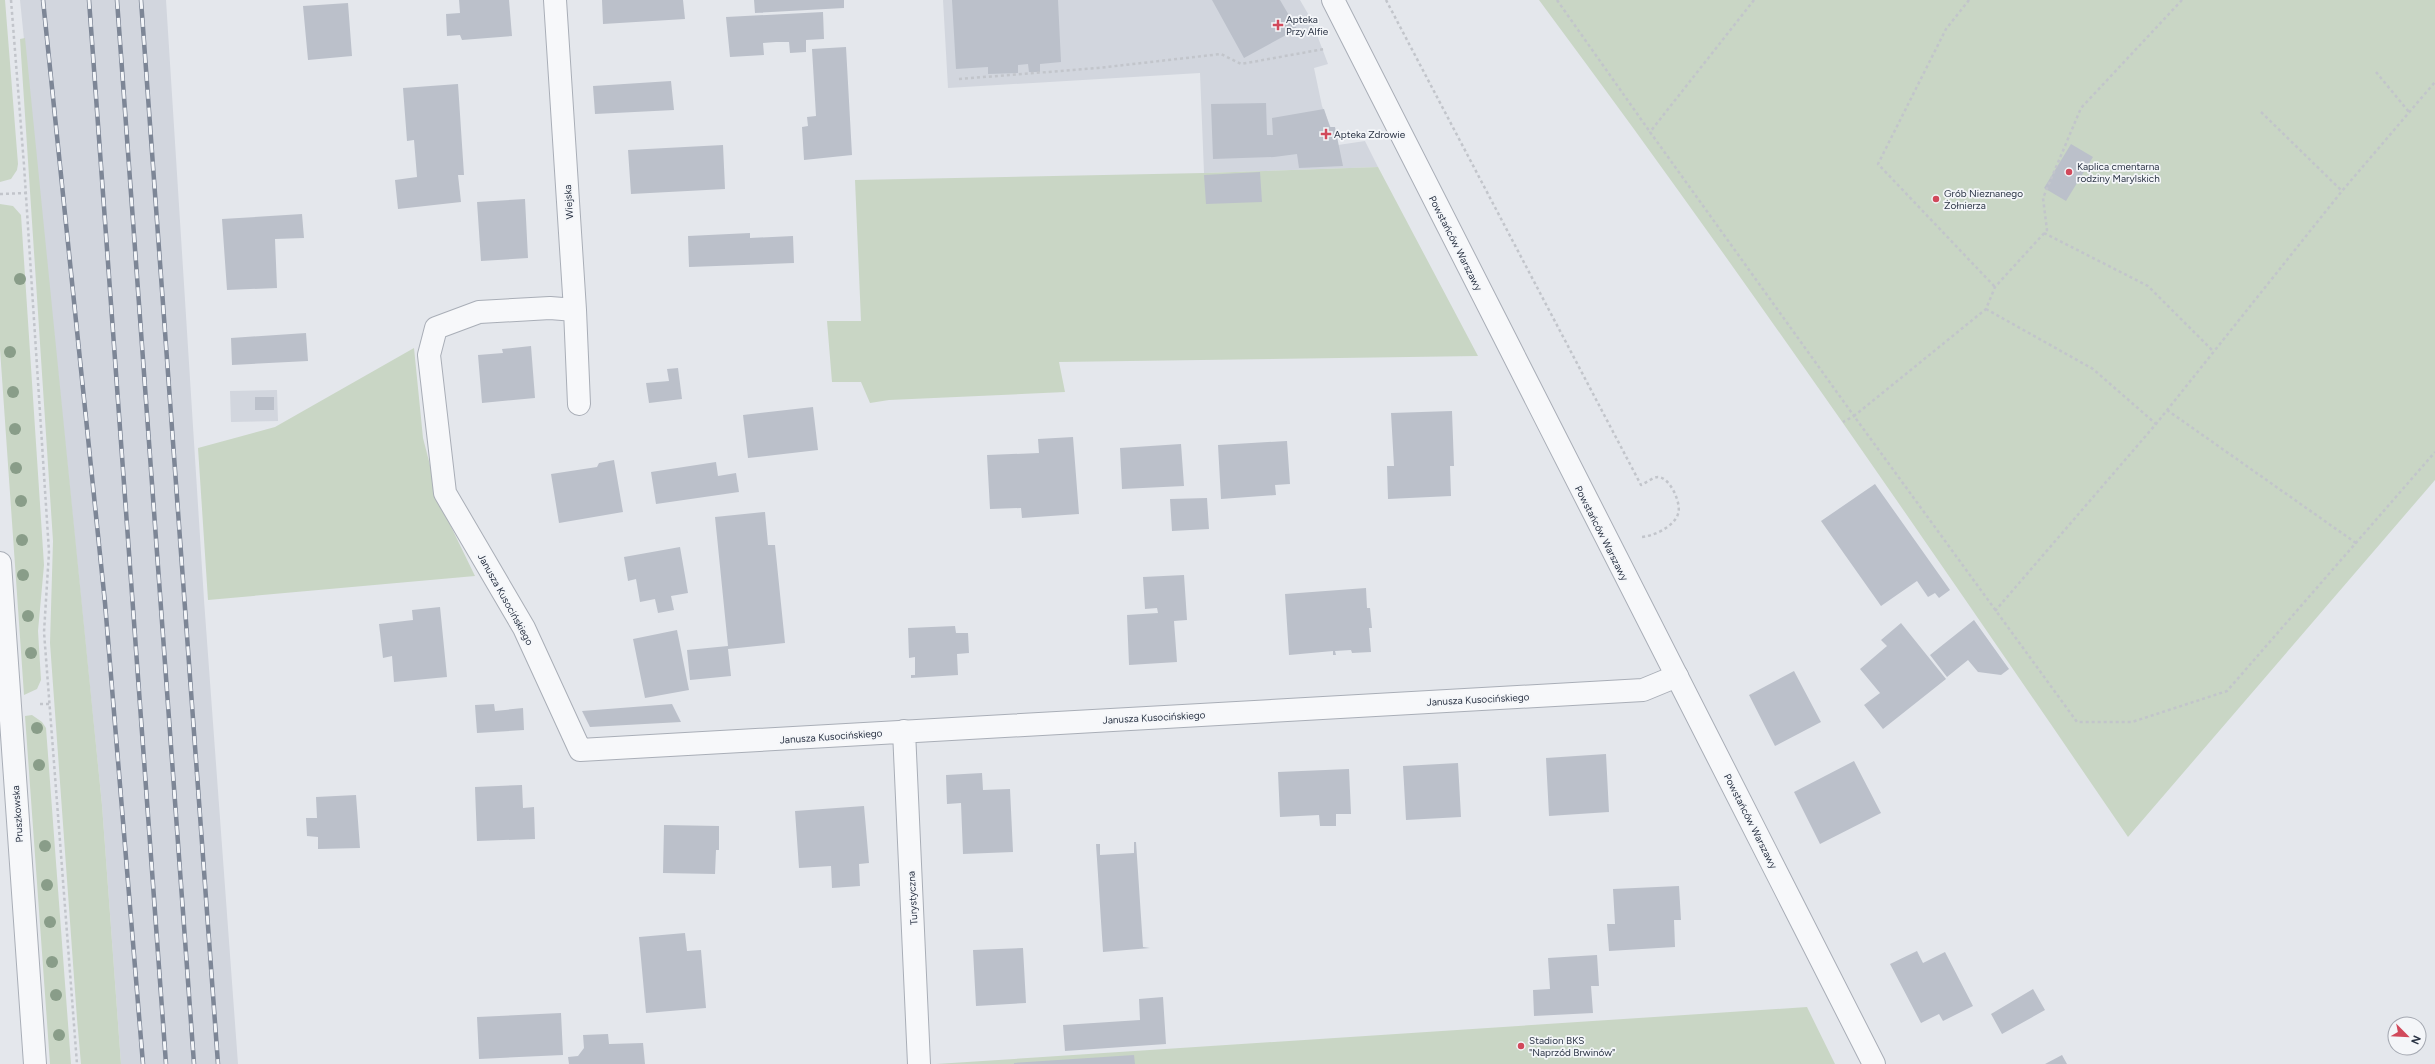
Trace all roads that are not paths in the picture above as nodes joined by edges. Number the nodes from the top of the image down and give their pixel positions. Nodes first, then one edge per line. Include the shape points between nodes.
1 (555, 0) edge
2 (1333, 0) edge
3 (575, 310) junction
4 (579, 404) dead end
5 (0, 563) edge
6 (3, 658) edge
7 (1677, 676) junction
8 (904, 731) junction
9 (35, 1064) edge
10 (919, 1064) edge
11 (1874, 1064) edge

1 - 3 street, Wiejska
2 - 7 street, Powstańców Warszawy
3 - 4 street, Wiejska
3 - 8 street, Janusza Kusocińskiego via 550,308 479,312 436,328 429,355 446,493 524,628 580,750
5 - 6 street, Pruszkowska
6 - 9 street, Pruszkowska
7 - 8 street, Janusza Kusocińskiego via 1642,690
7 - 11 street, Powstańców Warszawy
8 - 10 street, Turystyczna

